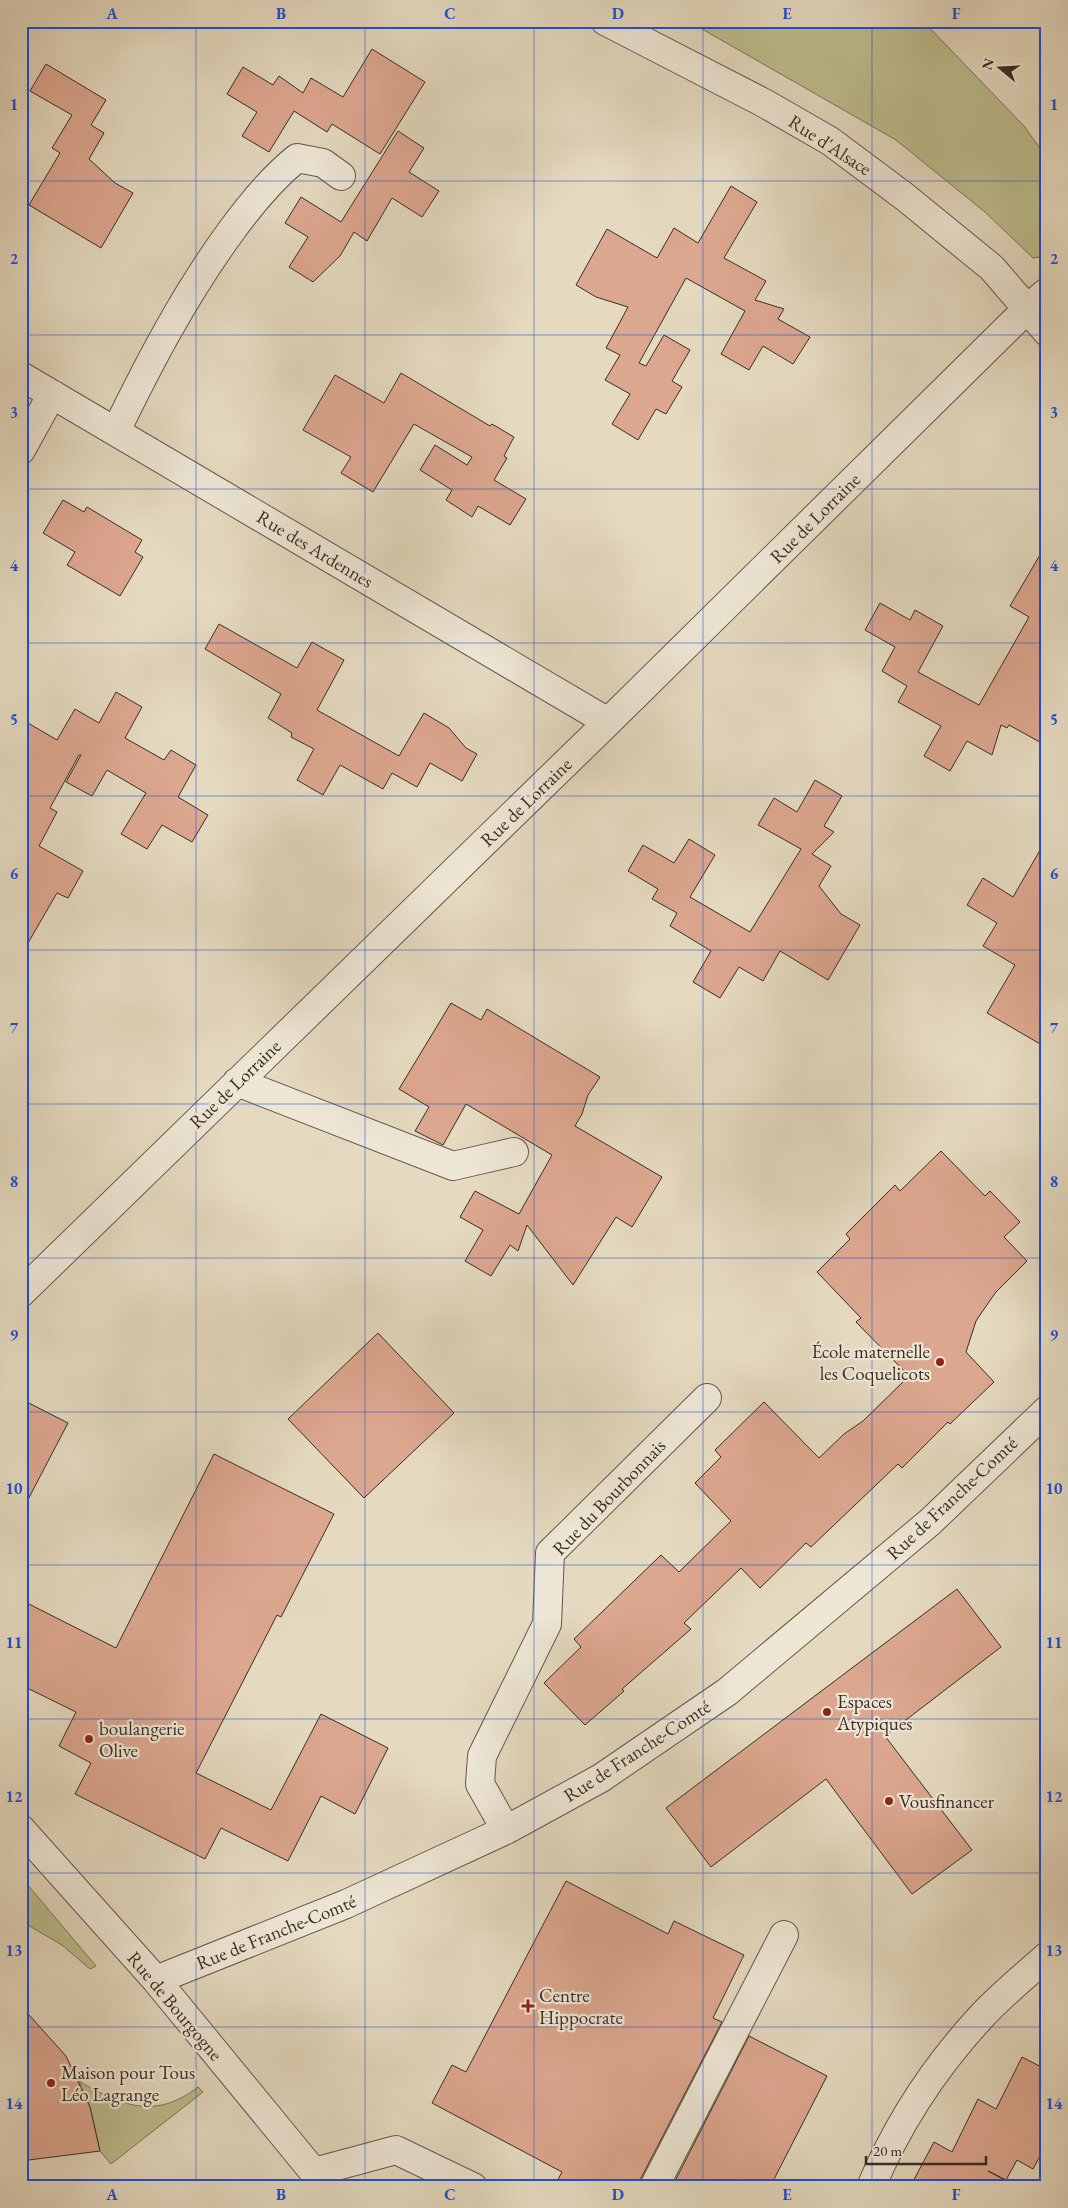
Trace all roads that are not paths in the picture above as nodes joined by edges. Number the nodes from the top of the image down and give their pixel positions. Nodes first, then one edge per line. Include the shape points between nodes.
1 (605, 21) edge
2 (342, 176) dead end
3 (1037, 300) edge
4 (1047, 332) edge
5 (21, 376) edge
6 (52, 394) junction
7 (116, 432) junction
8 (21, 450) edge
9 (608, 722) junction
10 (237, 1082) junction
11 (514, 1152) dead end
12 (21, 1293) edge
13 (706, 1398) dead end
14 (1047, 1410) edge
15 (21, 1829) edge
16 (506, 1830) junction
17 (784, 1935) dead end
18 (1047, 1956) edge
19 (156, 1980) junction
20 (320, 2180) edge
21 (473, 2187) edge
22 (654, 2187) edge
23 (871, 2187) edge

1 - 3 street, Rue d'Alsace via 830,141
2 - 7 street via 323,163 297,158 274,176 200,273 151,360
3 - 4 street
3 - 9 street, Rue de Lorraine
5 - 6 street, Rue des Ardennes
6 - 7 street, Rue des Ardennes
6 - 8 street
7 - 9 street, Rue des Ardennes
9 - 10 street, Rue de Lorraine
10 - 11 street via 453,1166
10 - 12 street, Rue de Lorraine
13 - 16 street, Rue du Bourbonnais via 550,1554 547,1624 482,1756 480,1784
14 - 16 street, Rue de Franche-Comté via 910,1539 727,1692 601,1778
15 - 19 street, Rue de Bourgogne
16 - 19 street, Rue de Franche-Comté via 346,1904
17 - 22 street
18 - 23 street via 980,2017 939,2068 903,2123
19 - 20 street, Rue de Bourgogne
20 - 21 street via 396,2150

